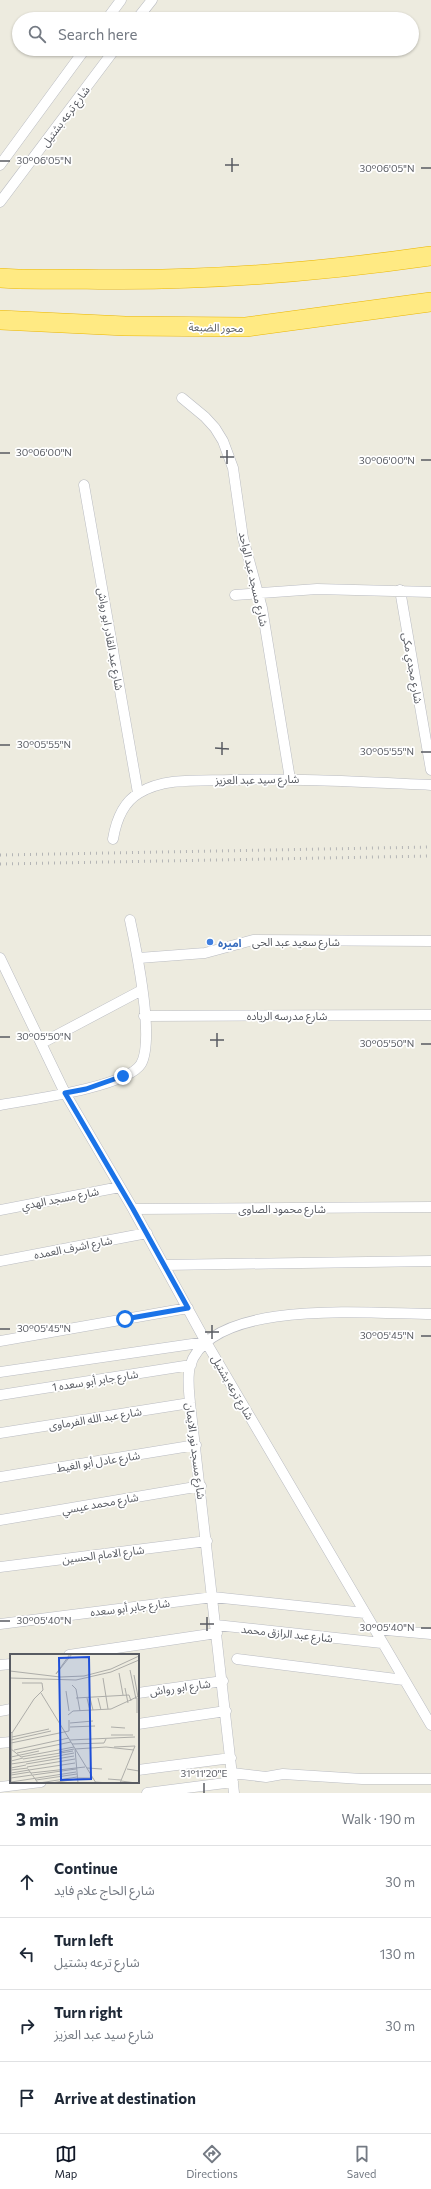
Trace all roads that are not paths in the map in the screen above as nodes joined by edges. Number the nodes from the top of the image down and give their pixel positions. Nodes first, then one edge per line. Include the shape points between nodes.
1 (122, 0) edge
2 (152, 0) edge
3 (113, 12) edge
4 (143, 12) edge
5 (80, 56) edge
6 (110, 56) edge
7 (0, 165) edge
8 (0, 202) edge
9 (431, 256) edge
10 (0, 278) edge
11 (431, 302) edge
12 (0, 320) edge
13 (182, 398) dead end
14 (84, 485) dead end
15 (400, 590) junction
16 (431, 592) edge
17 (259, 593) junction
18 (235, 595) dead end
19 (431, 770) edge
20 (290, 778) junction
21 (431, 785) edge
22 (138, 793) junction
23 (113, 839) dead end
24 (130, 920) dead end
25 (431, 941) edge
26 (0, 958) edge
27 (139, 958) junction
28 (142, 990) junction
29 (431, 1014) edge
30 (144, 1016) junction
31 (42, 1043) junction
32 (65, 1093) junction
33 (0, 1105) edge
34 (120, 1186) junction
35 (431, 1207) edge
36 (133, 1209) junction
37 (0, 1210) edge
38 (146, 1233) junction
39 (0, 1261) edge
40 (431, 1261) edge
41 (164, 1265) junction
42 (188, 1308) junction
43 (431, 1314) edge
44 (0, 1341) edge
45 (206, 1342) junction
46 (191, 1365) junction
47 (0, 1372) edge
48 (0, 1395) edge
49 (190, 1403) junction
50 (0, 1433) edge
51 (196, 1445) junction
52 (0, 1477) edge
53 (201, 1486) junction
54 (0, 1520) edge
55 (207, 1541) junction
56 (0, 1567) edge
57 (213, 1597) junction
58 (365, 1613) junction
59 (0, 1624) edge
60 (217, 1629) junction
61 (374, 1629) junction
62 (431, 1634) edge
63 (382, 1643) junction
64 (75, 1654) edge
65 (237, 1659) dead end
66 (10, 1664) edge
67 (0, 1665) edge
68 (404, 1680) junction
69 (223, 1681) junction
70 (139, 1692) edge
71 (10, 1709) edge
72 (0, 1711) edge
73 (226, 1711) junction
74 (139, 1724) edge
75 (431, 1725) edge
76 (10, 1742) edge
77 (0, 1743) edge
78 (231, 1758) junction
79 (139, 1770) edge
80 (233, 1778) junction
81 (431, 1780) edge
82 (33, 1783) edge
83 (0, 1787) edge
84 (147, 1793) edge
85 (234, 1793) edge

1 - 3 street
2 - 4 street
5 - 7 street, شارع ترعه بشتيل
6 - 8 street, شارع ترعه بشتيل
9 - 10 highway via 360,266 242,276 122,280
11 - 12 highway, محور الضبعة via 246,328
13 - 17 street, شارع مسجد عبد الواحد via 205,416 229,454 243,538
14 - 22 street, شارع عبد القادر ابو رواش
15 - 16 street
15 - 17 street via 317,589
15 - 19 street, شارع مجدي مكى
17 - 18 street
17 - 20 street, شارع مسجد عبد الواحد
20 - 21 street, شارع سيد عبد العزيز
20 - 22 street, شارع سيد عبد العزيز via 185,781 156,785
22 - 23 street, شارع سيد عبد العزيز via 125,806 116,821
24 - 27 street
25 - 27 street, شارع سعيد عبد الحى via 253,940 205,953
26 - 31 street, شارع ترعه بشتيل
27 - 28 street
28 - 30 street
28 - 31 street
29 - 30 street, شارع مدرسه الرياده
30 - 32 street via 144,1053 141,1064 134,1072 86,1089
31 - 32 street, شارع ترعه بشتيل
32 - 33 street
32 - 34 street, شارع ترعه بشتيل
34 - 36 street, شارع ترعه بشتيل
34 - 37 street, شارع مسجد الهدي
35 - 36 street, شارع محمود الصاوى
36 - 38 street, شارع ترعه بشتيل
38 - 39 street, شارع اشرف العمده
38 - 41 street, شارع ترعه بشتيل
40 - 41 street
41 - 42 street, شارع ترعه بشتيل
42 - 44 street
42 - 45 street, شارع ترعه بشتيل
43 - 45 street, شارع مسجد نور الايمان via 316,1312 271,1317 228,1329
45 - 46 street, شارع مسجد نور الايمان
45 - 47 street
45 - 58 street, شارع ترعه بشتيل
46 - 48 street, شارع جابر أبو سعده 1
46 - 49 street, شارع مسجد نور الايمان
49 - 50 street, شارع عبد الله الفرماوى
49 - 51 street, شارع مسجد نور الايمان
51 - 52 street, شارع عادل أبو الغيط
51 - 53 street, شارع مسجد نور الايمان
53 - 54 street, شارع محمد عيسي
53 - 55 street, شارع مسجد نور الايمان
55 - 56 street, شارع الامام الحسين
55 - 57 street, شارع مسجد نور الايمان
57 - 58 street, شارع جابر أبو سعده
57 - 59 street, شارع جابر أبو سعده
57 - 60 street, شارع مسجد نور الايمان
58 - 61 street, شارع ترعه بشتيل
60 - 63 street, شارع عبد الرازق محمد
60 - 64 street, شارع عبد الرازق محمد
60 - 69 street, شارع مسجد نور الايمان
61 - 62 street
61 - 63 street, شارع ترعه بشتيل
63 - 68 street, شارع ترعه بشتيل
65 - 68 street
66 - 67 street
68 - 75 street, شارع ترعه بشتيل
69 - 70 street, شارع ابو رواش
69 - 73 street, شارع مسجد نور الايمان
71 - 72 street
73 - 74 street
73 - 78 street, شارع مسجد نور الايمان
76 - 77 street
78 - 79 street
78 - 80 street, شارع مسجد نور الايمان
80 - 81 street via 283,1774
80 - 84 street
80 - 85 street, شارع مسجد نور الايمان
82 - 83 street

